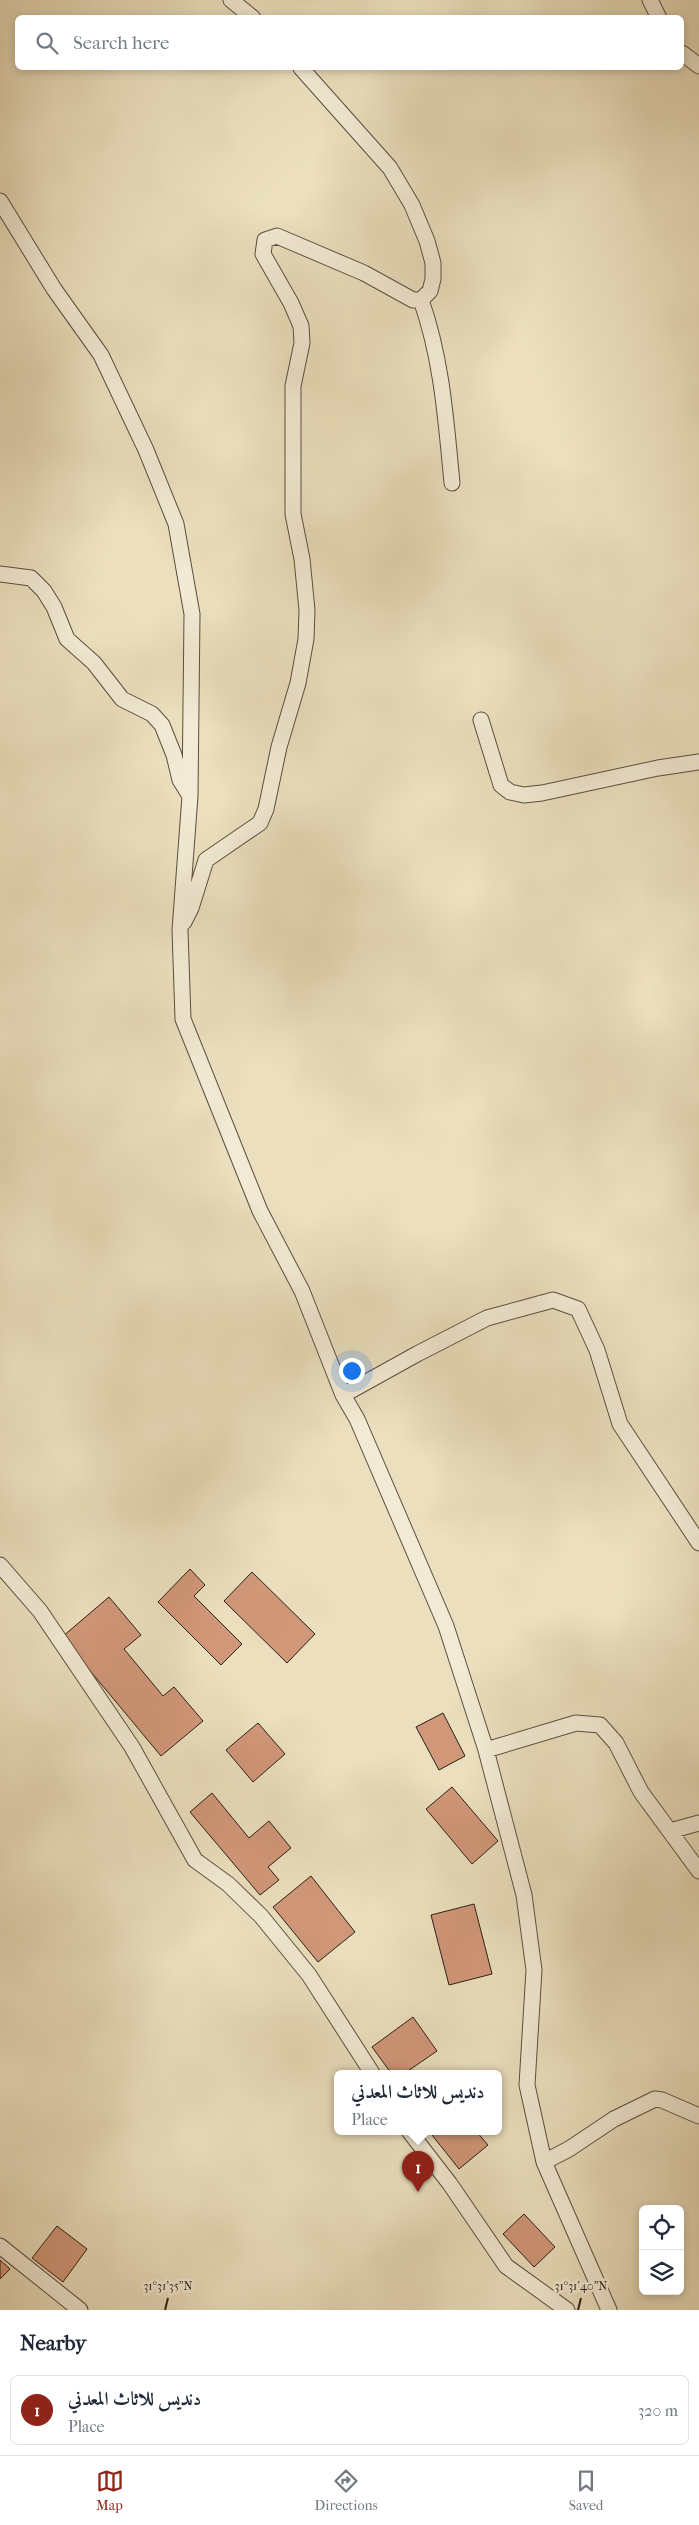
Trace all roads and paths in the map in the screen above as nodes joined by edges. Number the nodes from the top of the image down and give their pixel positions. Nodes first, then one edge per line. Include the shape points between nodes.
1 (231, 0) edge
2 (650, 0) edge
3 (248, 15) edge
4 (657, 15) edge
5 (684, 55) edge
6 (699, 66) edge
7 (303, 70) edge
8 (0, 201) edge
9 (421, 300) junction
10 (452, 483) dead end
11 (0, 574) edge
12 (481, 720) dead end
13 (699, 762) edge
14 (190, 796) junction
15 (180, 930) junction
16 (343, 1395) junction
17 (699, 1543) edge
18 (0, 1565) edge
19 (486, 1750) junction
20 (699, 1823) edge
21 (670, 1831) junction
22 (699, 1871) edge
23 (370, 2070) edge
24 (699, 2116) edge
25 (412, 2135) edge
26 (544, 2162) junction
27 (0, 2246) edge
28 (80, 2310) edge
29 (567, 2310) edge
30 (609, 2310) edge

1 - 3 street
2 - 4 street
5 - 6 street
7 - 9 street via 390,168 412,205 434,263 430,291
8 - 14 street via 54,289 101,355 146,450 176,524 192,614
9 - 10 street via 432,331 440,374
9 - 15 street via 413,300 364,273 277,236 264,240 263,254 301,326 302,343 293,386 293,514 302,559 306,638 298,683 260,823 206,860 191,908
11 - 14 street via 31,578 49,599 68,639 94,663 122,700 152,714 162,725 180,780
12 - 13 street via 501,785 510,792 524,795
14 - 15 street
15 - 16 street via 183,1019 260,1211 302,1291
16 - 17 street via 488,1318 552,1300 578,1309 597,1350 620,1424
16 - 19 street via 358,1419 446,1626
18 - 23 street via 40,1612 132,1747 195,1860 228,1884 261,1916 309,1975
19 - 21 street via 576,1723 600,1726 616,1743 641,1792
19 - 26 street via 524,1895 534,1970 527,2085
20 - 21 street
21 - 22 street
24 - 26 street via 655,2099 614,2119
25 - 29 street via 506,2266
26 - 30 street
27 - 28 street

